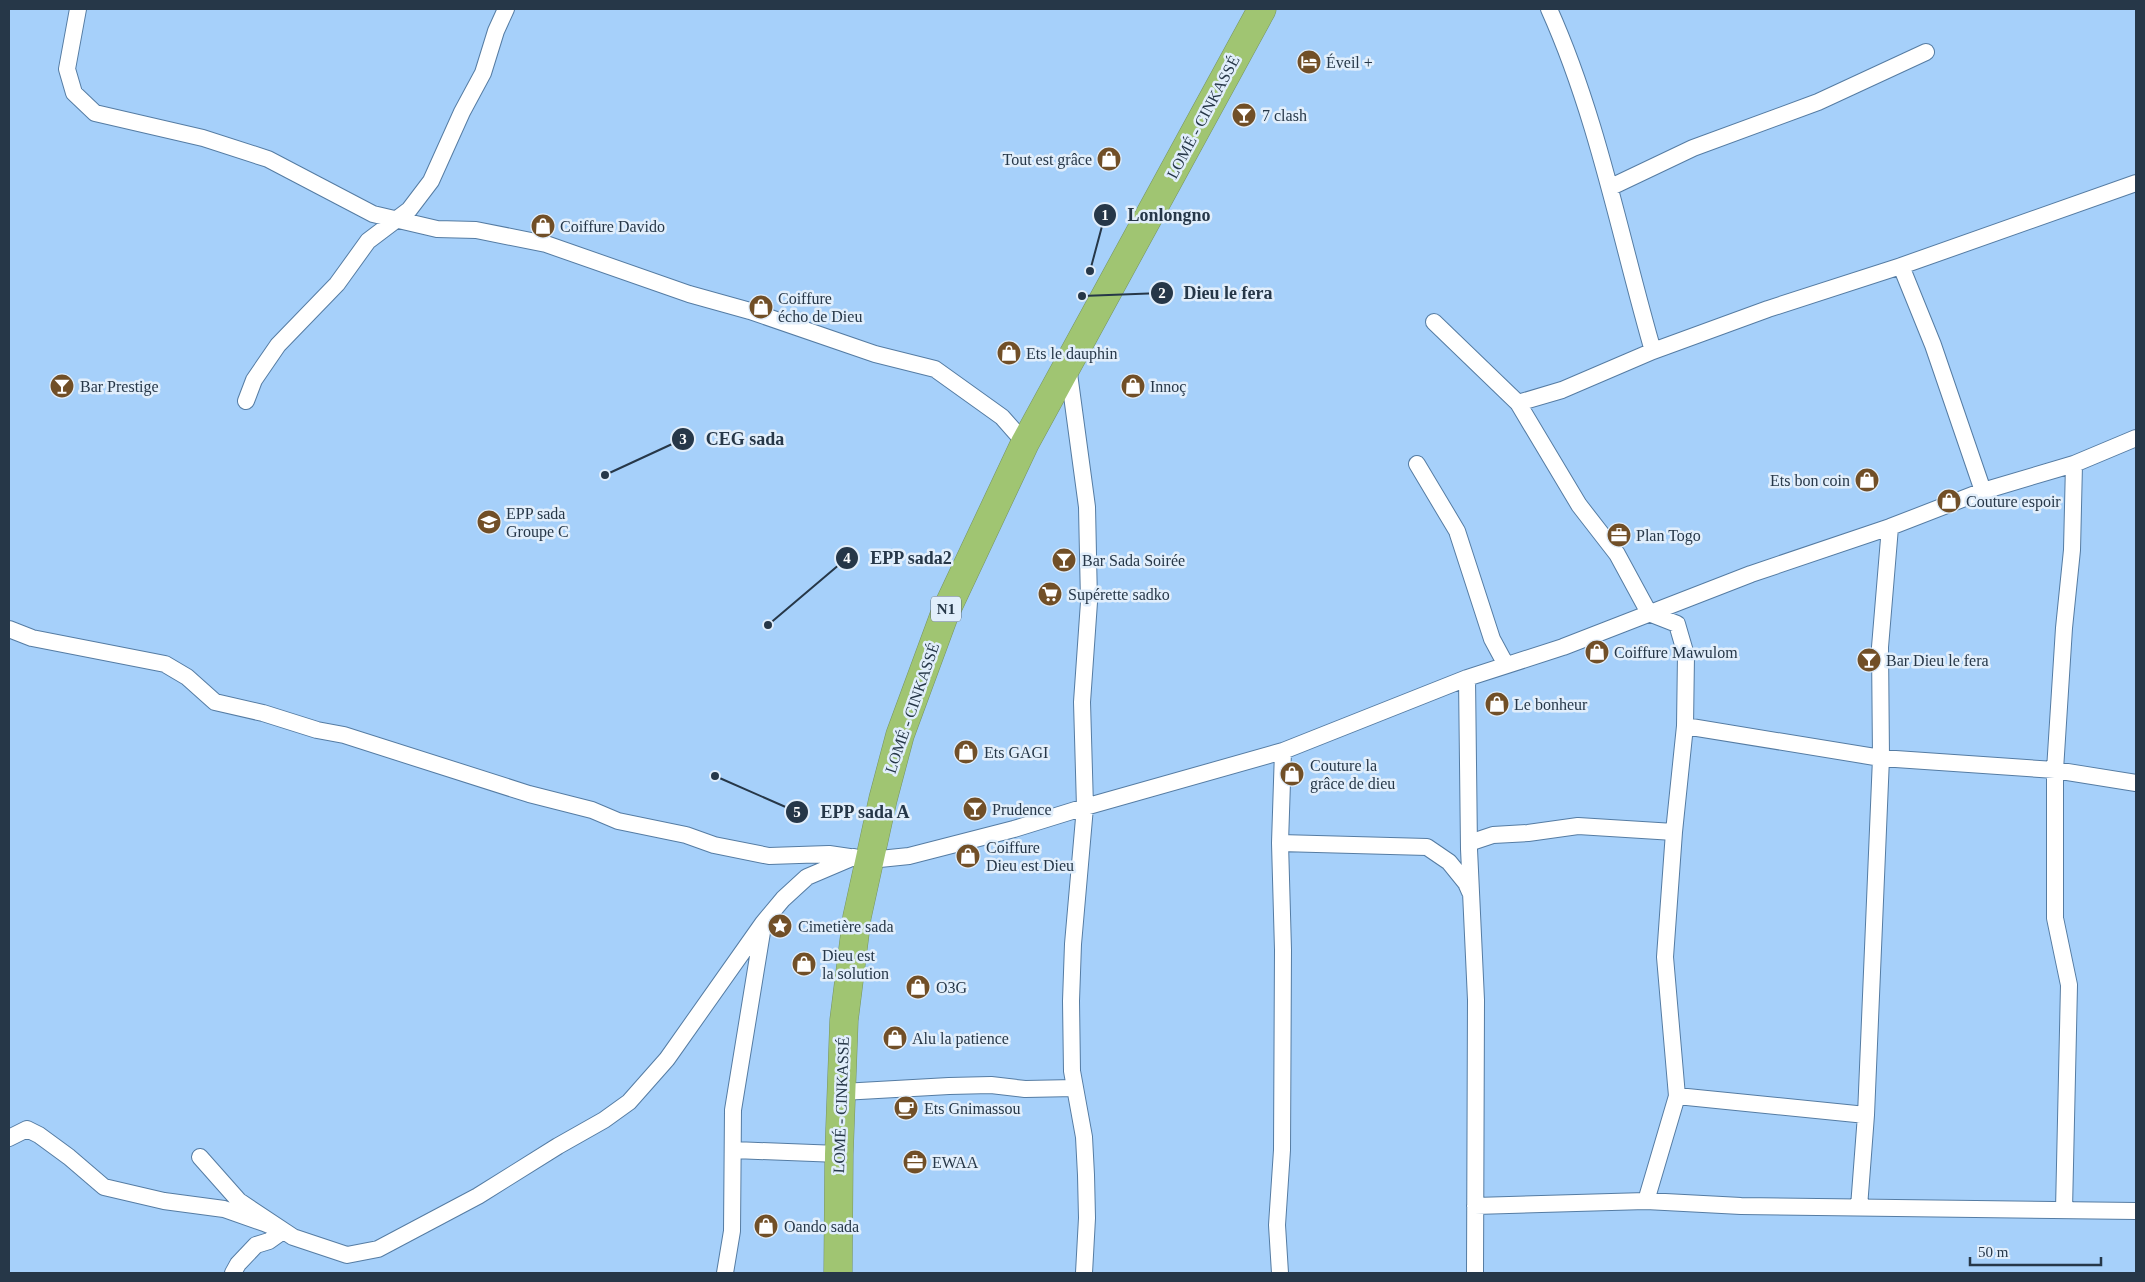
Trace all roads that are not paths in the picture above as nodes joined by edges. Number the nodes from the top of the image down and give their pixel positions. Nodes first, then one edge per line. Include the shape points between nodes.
1 (78, 9) edge
2 (506, 9) edge
3 (1262, 9) edge
4 (1549, 9) edge
5 (1926, 52) dead end
6 (2136, 183) edge
7 (1611, 187) junction
8 (396, 220) junction
9 (1901, 266) junction
10 (1434, 322) dead end
11 (1653, 351) junction
12 (1068, 364) junction
13 (246, 401) dead end
14 (1518, 403) junction
15 (2136, 438) edge
16 (1025, 443) junction
17 (1418, 464) dead end
18 (2074, 464) junction
19 (1983, 491) junction
20 (1890, 527) junction
21 (1649, 613) junction
22 (9, 629) edge
23 (1506, 665) junction
24 (1467, 678) junction
25 (1685, 726) junction
26 (1283, 751) junction
27 (1881, 758) junction
28 (2055, 770) junction
29 (2136, 783) edge
30 (1085, 807) junction
31 (1674, 832) junction
32 (1280, 842) junction
33 (1469, 843) junction
34 (862, 858) junction
35 (1471, 894) junction
36 (763, 923) junction
37 (1075, 1088) junction
38 (842, 1092) junction
39 (1677, 1096) junction
40 (1866, 1115) junction
41 (9, 1138) edge
42 (734, 1150) junction
43 (839, 1154) junction
44 (200, 1157) dead end
45 (1646, 1201) junction
46 (1475, 1206) junction
47 (1859, 1207) junction
48 (2064, 1210) junction
49 (2136, 1211) edge
50 (283, 1231) junction
51 (233, 1273) edge
52 (725, 1273) edge
53 (838, 1273) edge
54 (1084, 1273) edge
55 (1280, 1273) edge
56 (1475, 1273) edge

1 - 8 street via 67,70 74,93 95,113 203,138 268,159 372,214
2 - 8 street via 483,73 431,181 409,210
3 - 12 highway, LOMÉ - CINKASSÉ / N1
4 - 7 street
5 - 7 street via 1818,102 1693,148
6 - 9 street
7 - 11 street via 1628,265
8 - 13 street via 368,241 337,284 278,345 254,380
8 - 16 street via 437,229 476,230 546,244 875,354 935,369 1002,417
9 - 11 street
9 - 19 street via 1933,345
10 - 14 street
11 - 14 street via 1562,390
12 - 16 highway, LOMÉ - CINKASSÉ / N1
12 - 30 street via 1087,507 1089,602 1082,702
14 - 21 street via 1578,505 1617,554
15 - 18 street
16 - 34 highway, LOMÉ - CINKASSÉ / N1 via 945,613 900,735
17 - 23 street via 1457,531 1492,639
18 - 19 street
18 - 28 street via 2072,550
19 - 20 street
20 - 21 street
20 - 27 street via 1880,647
21 - 23 street
21 - 25 street via 1677,624 1686,656
22 - 34 street via 32,638 165,664 187,677 215,702 344,735 529,794 592,810 618,821 769,856 829,854
23 - 24 street
24 - 26 street
24 - 33 street
25 - 27 street
25 - 31 street
26 - 30 street
26 - 32 street
27 - 28 street
27 - 40 street
28 - 29 street
28 - 48 street via 2055,918 2069,985
30 - 34 street via 909,856
30 - 37 street via 1073,944 1071,1002
31 - 33 street via 1578,826 1493,834
31 - 39 street via 1666,957
32 - 35 street via 1427,847 1449,862
32 - 55 street via 1282,1140 1277,1225
33 - 35 street
34 - 36 street via 807,877
34 - 38 highway, LOMÉ - CINKASSÉ / N1 via 844,1020
35 - 46 street via 1476,1000
36 - 42 street via 733,1110
36 - 50 street via 667,1059 629,1102 604,1120 449,1212 378,1249 347,1255
37 - 38 street via 1025,1089 991,1085
37 - 54 street via 1084,1137 1086,1175
38 - 43 highway, LOMÉ - CINKASSÉ / N1
39 - 40 street
39 - 45 street
40 - 47 street
41 - 50 street via 27,1129 39,1135 104,1187 164,1202 224,1209
42 - 43 street
42 - 52 street via 732,1231
43 - 53 highway, LOMÉ - CINKASSÉ / N1
44 - 50 street via 239,1201
45 - 46 street
45 - 47 street
46 - 56 street
47 - 48 street
48 - 49 street
50 - 51 street via 256,1245

